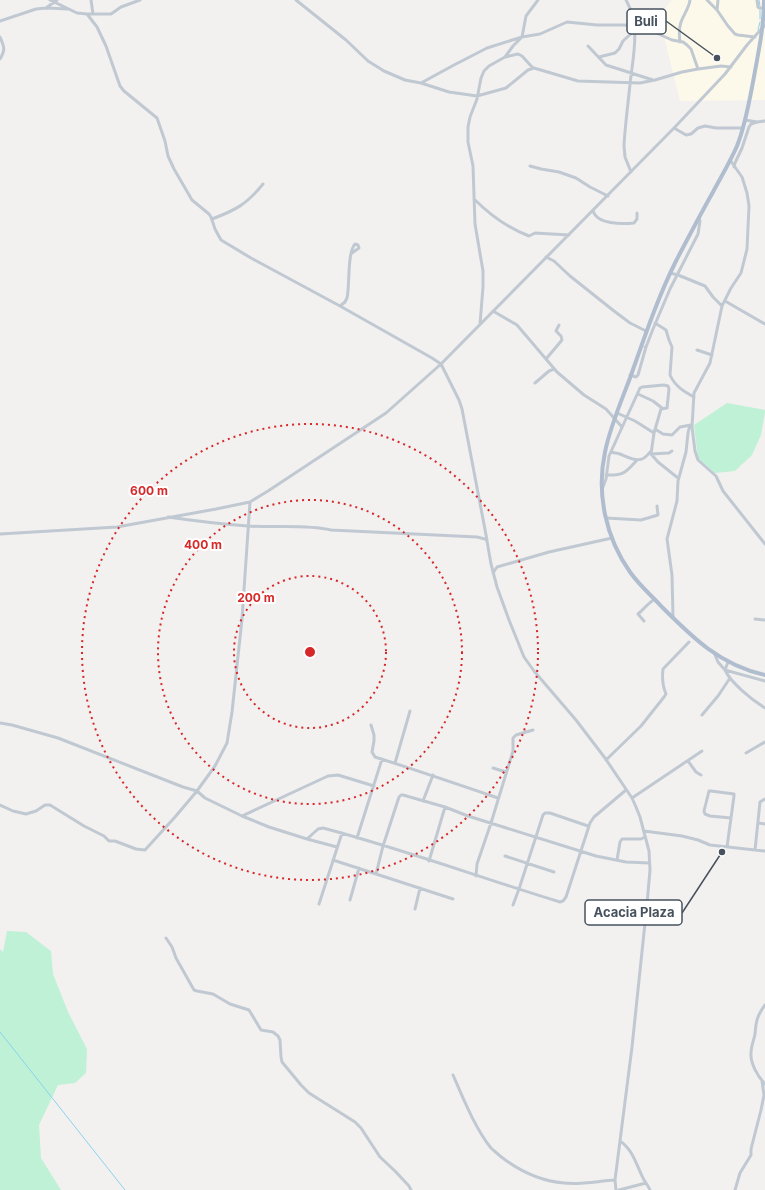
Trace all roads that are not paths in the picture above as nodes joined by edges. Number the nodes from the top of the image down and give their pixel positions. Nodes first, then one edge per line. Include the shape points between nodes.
1 (50, 0) edge
2 (91, 0) edge
3 (140, 0) edge
4 (296, 0) edge
5 (538, 0) edge
6 (626, 0) edge
7 (690, 0) edge
8 (708, 0) edge
9 (718, 0) edge
10 (757, 0) edge
11 (764, 0) edge
12 (56, 1) edge
13 (46, 8) junction
14 (764, 8) edge
15 (69, 10) junction
16 (717, 10) junction
17 (87, 14) junction
18 (93, 14) junction
19 (632, 15) junction
20 (0, 21) edge
21 (634, 26) junction
22 (764, 26) edge
23 (641, 27) junction
24 (634, 30) junction
25 (0, 37) edge
26 (755, 37) junction
27 (522, 38) junction
28 (680, 42) junction
29 (588, 46) dead end
30 (505, 57) junction
31 (599, 57) junction
32 (0, 59) edge
33 (731, 67) junction
34 (533, 68) junction
35 (698, 69) junction
36 (631, 72) junction
37 (655, 80) junction
38 (421, 83) junction
39 (630, 83) junction
40 (477, 96) junction
41 (745, 120) junction
42 (765, 121) edge
43 (757, 122) junction
44 (674, 128) junction
45 (743, 128) junction
46 (730, 160) junction
47 (530, 166) dead end
48 (734, 167) junction
49 (631, 172) junction
50 (263, 184) dead end
51 (608, 196) junction
52 (474, 199) junction
53 (593, 210) junction
54 (637, 213) dead end
55 (212, 218) junction
56 (699, 218) junction
57 (569, 235) junction
58 (352, 253) dead end
59 (546, 257) junction
60 (670, 273) junction
61 (678, 275) junction
62 (725, 300) junction
63 (340, 306) junction
64 (722, 306) junction
65 (493, 311) junction
66 (655, 323) junction
67 (480, 324) junction
68 (765, 324) edge
69 (559, 326) dead end
70 (646, 331) junction
71 (641, 345) junction
72 (646, 347) junction
73 (697, 350) dead end
74 (712, 355) junction
75 (546, 360) junction
76 (441, 364) junction
77 (554, 369) junction
78 (630, 376) junction
79 (535, 383) dead end
80 (674, 383) junction
81 (664, 385) junction
82 (638, 394) junction
83 (694, 397) junction
84 (662, 408) junction
85 (617, 413) junction
86 (627, 417) junction
87 (615, 419) junction
88 (691, 425) junction
89 (622, 427) junction
90 (654, 431) junction
91 (610, 432) junction
92 (618, 435) junction
93 (672, 451) dead end
94 (611, 452) junction
95 (650, 453) junction
96 (637, 460) junction
97 (606, 475) junction
98 (678, 478) junction
99 (602, 490) junction
100 (250, 502) junction
101 (657, 506) dead end
102 (168, 517) junction
103 (606, 518) junction
104 (248, 526) junction
105 (0, 534) edge
106 (612, 538) junction
107 (487, 541) junction
108 (765, 544) edge
109 (491, 564) junction
110 (497, 567) junction
111 (493, 573) junction
112 (654, 599) junction
113 (673, 617) junction
114 (755, 619) dead end
115 (765, 620) edge
116 (644, 621) dead end
117 (689, 642) dead end
118 (715, 655) junction
119 (728, 662) junction
120 (725, 670) junction
121 (765, 675) edge
122 (730, 678) junction
123 (765, 682) edge
124 (765, 708) edge
125 (410, 711) dead end
126 (702, 714) dead end
127 (0, 723) edge
128 (371, 725) dead end
129 (533, 730) dead end
130 (764, 743) edge
131 (702, 751) dead end
132 (746, 753) dead end
133 (382, 759) junction
134 (606, 760) junction
135 (688, 760) junction
136 (395, 763) junction
137 (493, 768) dead end
138 (506, 772) junction
139 (433, 775) junction
140 (701, 775) dead end
141 (374, 786) junction
142 (626, 790) junction
143 (197, 791) junction
144 (498, 798) junction
145 (632, 798) junction
146 (765, 799) edge
147 (423, 801) junction
148 (0, 805) edge
149 (446, 807) junction
150 (242, 816) junction
151 (731, 818) junction
152 (491, 823) junction
153 (758, 823) junction
154 (765, 824) edge
155 (588, 826) junction
156 (644, 831) junction
157 (342, 833) junction
158 (536, 837) junction
159 (645, 837) junction
160 (358, 838) junction
161 (307, 839) junction
162 (383, 846) junction
163 (337, 847) junction
164 (727, 847) junction
165 (754, 850) junction
166 (580, 851) junction
167 (765, 851) edge
168 (505, 856) dead end
169 (333, 860) junction
170 (617, 860) junction
171 (430, 861) junction
172 (649, 863) junction
173 (527, 864) junction
174 (359, 868) junction
175 (554, 872) dead end
176 (376, 874) junction
177 (476, 876) junction
178 (420, 888) junction
179 (519, 889) junction
180 (453, 899) dead end
181 (350, 900) dead end
182 (319, 904) dead end
183 (513, 905) dead end
184 (415, 909) dead end
185 (166, 938) dead end
186 (765, 1005) edge
187 (453, 1075) dead end
188 (764, 1082) edge
189 (620, 1141) junction
190 (616, 1180) junction
191 (646, 1183) junction
192 (411, 1190) edge
193 (616, 1190) edge
194 (619, 1190) edge
195 (650, 1190) edge
196 (735, 1190) edge

1 - 12 street
2 - 18 street
3 - 18 street via 121,6 111,14
4 - 38 street via 373,64 401,79
5 - 27 street via 526,16
6 - 19 street
7 - 28 street via 681,23
8 - 16 street
9 - 16 street
10 - 14 street via 758,7
11 - 14 main road
12 - 13 street
12 - 15 street
13 - 15 street
13 - 20 street
14 - 22 main road
15 - 17 street
16 - 26 street via 735,34
17 - 18 street
17 - 55 street via 106,46 120,86 157,118 174,169 192,200
19 - 21 street
19 - 23 street
21 - 23 street
21 - 24 street
21 - 27 street via 568,22 540,34
22 - 26 street
22 - 41 main road
23 - 24 street
23 - 28 street
24 - 31 street via 615,53
24 - 36 street
25 - 32 street via 5,48
26 - 33 street
27 - 30 street
27 - 38 street via 487,48
28 - 35 street via 691,49
29 - 31 street
30 - 34 street via 520,54
30 - 40 street via 492,63 484,71
31 - 36 street via 610,67
33 - 35 street
33 - 44 street
34 - 39 street via 578,81
34 - 40 street via 506,88
35 - 37 street
36 - 37 street
36 - 39 street
37 - 39 street
38 - 40 street via 449,92
39 - 49 street via 624,146
40 - 52 street via 468,126
41 - 43 street
41 - 45 main road
42 - 43 street
43 - 48 street via 749,127
44 - 45 street via 686,135 705,126
44 - 49 street
45 - 46 main road
46 - 48 street
46 - 56 main road
47 - 51 street via 576,178
48 - 62 street via 742,177 747,193 748,240 741,273
49 - 51 street
50 - 55 street via 244,204
51 - 53 street
52 - 57 street via 492,216 529,236 535,233
52 - 67 street via 484,287
53 - 54 street via 599,219 616,223 634,223
53 - 57 street
55 - 63 street via 223,242
56 - 60 main road
56 - 61 street via 698,234
57 - 59 street
58 - 63 street via 347,298
59 - 65 street
59 - 70 street via 558,264 614,312
60 - 61 street
60 - 70 main road
61 - 64 street via 705,286
61 - 66 street
62 - 64 street
62 - 68 street
63 - 76 street
64 - 74 street
65 - 67 street
65 - 75 street via 517,326
66 - 72 street
66 - 80 street via 666,330 672,347 670,375
67 - 76 street
69 - 75 street via 556,331 562,340
70 - 71 main road
71 - 72 street
71 - 78 main road
72 - 78 street via 638,375
73 - 74 street
74 - 83 street
75 - 77 street
76 - 100 street via 386,413
76 - 107 street via 462,409
77 - 79 street
77 - 87 street
78 - 85 main road
80 - 81 street
80 - 83 street
81 - 82 street via 642,386
81 - 84 street via 669,389 667,408
82 - 84 street
82 - 86 street
83 - 88 street
84 - 90 street
85 - 86 street
85 - 87 main road
86 - 89 street
86 - 90 street
87 - 89 street
87 - 91 main road
88 - 90 street via 680,427 672,435
88 - 98 street
88 - 108 street via 698,460 716,476 723,491
89 - 92 street
90 - 95 street
91 - 92 street
91 - 99 main road via 604,458
92 - 94 street
93 - 95 street
94 - 96 street
94 - 97 street
95 - 96 street via 643,460
95 - 98 street
96 - 97 street via 621,474
97 - 99 street
98 - 113 street via 677,501 667,539 672,575
99 - 103 main road
100 - 102 street
100 - 104 street
101 - 103 street via 658,515 641,520
102 - 104 street
102 - 105 street via 117,527
103 - 106 main road
104 - 107 street via 310,526 338,531 477,537 485,538
104 - 143 street via 242,620 227,743
106 - 110 street
106 - 112 main road via 626,566
107 - 109 street
109 - 110 street
109 - 111 street
110 - 111 street
111 - 134 street via 503,606 524,657
112 - 113 main road
112 - 116 street via 638,614
113 - 118 main road
114 - 115 street
117 - 134 street via 663,669 662,679 666,694 664,697 641,726
118 - 119 main road
118 - 120 street
119 - 120 street
119 - 121 main road
120 - 122 street
120 - 123 street
122 - 124 street
122 - 126 street
125 - 136 street
127 - 143 street via 58,738
128 - 133 street via 374,735 373,754
129 - 138 street via 513,738 513,751
130 - 132 street
131 - 135 street
133 - 136 street
133 - 141 street
134 - 142 street
135 - 140 street
135 - 145 street
136 - 139 street
137 - 138 street
138 - 144 street
139 - 144 street
139 - 147 street
141 - 150 street via 338,775 328,776
141 - 160 street
142 - 145 street
142 - 155 street via 594,817
143 - 148 street via 145,850 109,841 50,805 26,814
143 - 150 street via 205,798
144 - 152 street
145 - 156 street
146 - 153 street via 760,802
147 - 149 street
147 - 162 street via 403,795 399,797
149 - 152 street
149 - 171 street
150 - 161 street
151 - 151 street via 734,794 709,791 705,814
151 - 164 street
152 - 158 street
152 - 177 street via 477,864
153 - 154 street
153 - 165 street
155 - 158 street via 547,812 543,815
155 - 166 street
156 - 159 street
156 - 164 street via 682,836 710,845
157 - 160 street
157 - 161 street via 322,828
157 - 163 street
158 - 166 street
158 - 173 street
159 - 170 street via 622,839
159 - 172 street
160 - 162 street
161 - 163 street
162 - 171 street
162 - 176 street
163 - 169 street
164 - 165 street
165 - 167 street
166 - 170 street
166 - 179 street via 563,901
168 - 173 street
169 - 174 street
169 - 182 street
170 - 172 street
171 - 177 street
172 - 189 street via 647,904
173 - 175 street
173 - 179 street
174 - 176 street
174 - 181 street
176 - 178 street
177 - 179 street
178 - 180 street
178 - 184 street
179 - 183 street
185 - 192 street via 194,990 213,994 230,1004 247,1009 258,1028 276,1034 280,1040 282,1062 301,1085 362,1128 380,1157
186 - 188 street via 756,1022 751,1053 754,1067
187 - 190 street via 483,1135 494,1151 512,1165 534,1176 558,1182 591,1184
188 - 196 street via 764,1095 751,1156 740,1173
189 - 190 street
189 - 191 street via 630,1151
190 - 193 street
191 - 194 street
191 - 195 street

